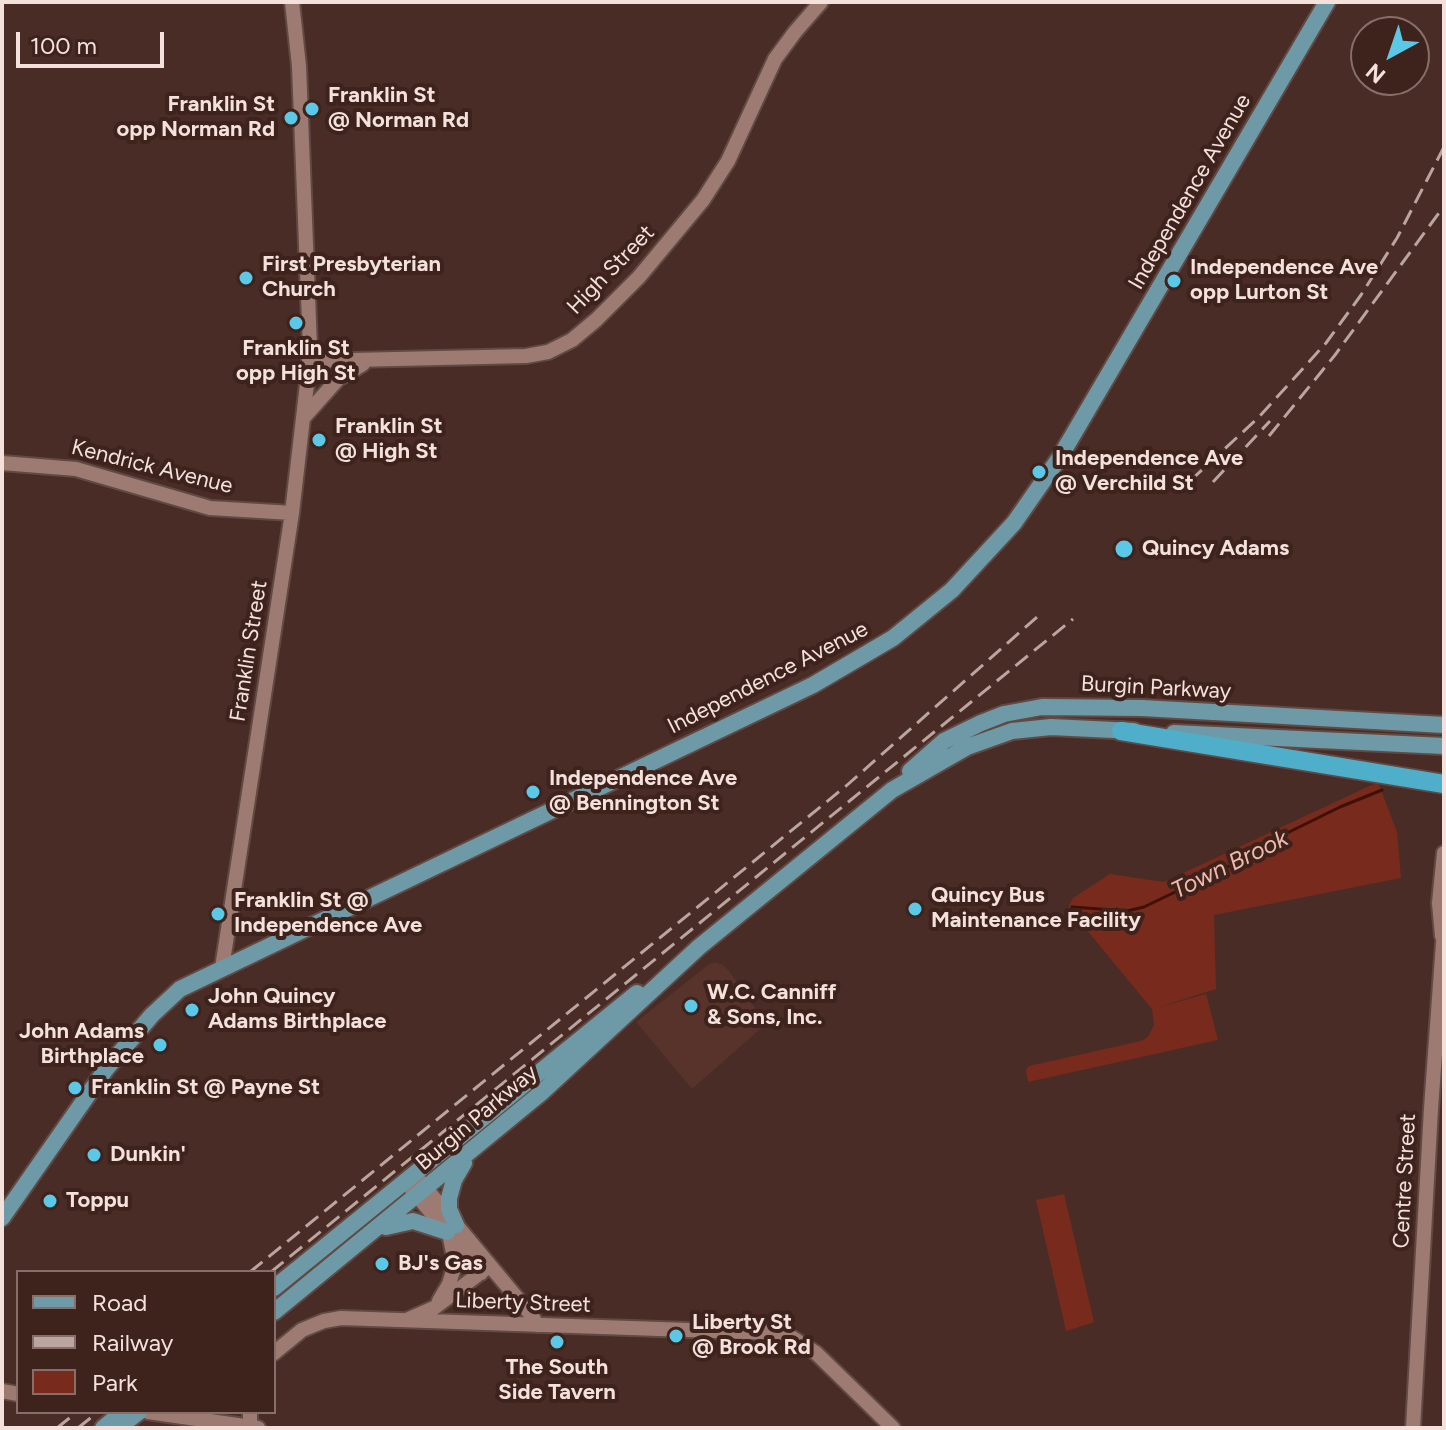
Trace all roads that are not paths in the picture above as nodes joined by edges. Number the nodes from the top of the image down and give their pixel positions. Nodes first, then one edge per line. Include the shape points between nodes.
1 (292, 2) edge
2 (821, 2) edge
3 (1327, 2) edge
4 (309, 361) junction
5 (371, 361) junction
6 (305, 416) junction
7 (2, 463) edge
8 (292, 513) junction
9 (1444, 725) edge
10 (1121, 731) junction
11 (1444, 746) edge
12 (1444, 784) edge
13 (892, 790) junction
14 (1444, 853) edge
15 (1442, 890) edge
16 (1443, 933) edge
17 (699, 947) junction
18 (222, 968) junction
19 (1441, 1002) edge
20 (475, 1149) junction
21 (410, 1177) junction
22 (422, 1192) junction
23 (2, 1218) edge
24 (452, 1228) junction
25 (361, 1243) junction
26 (485, 1269) junction
27 (276, 1286) edge
28 (434, 1308) junction
29 (276, 1310) edge
30 (396, 1321) junction
31 (537, 1325) junction
32 (276, 1351) edge
33 (120, 1414) edge
34 (136, 1414) edge
35 (162, 1414) edge
36 (252, 1424) edge
37 (103, 1428) edge
38 (118, 1428) edge
39 (893, 1428) edge
40 (1413, 1428) edge

1 - 4 main road, Franklin Street
2 - 5 main road, High Street via 769,70 708,193 661,253 584,331 560,347 534,355
3 - 18 main road, Independence Avenue via 1060,457 1017,520 952,590 893,638 825,678
4 - 5 main road, High Street
4 - 6 main road, Franklin Street
5 - 6 main road via 343,375
6 - 8 main road, Franklin Street
7 - 8 main road, Kendrick Avenue via 76,469 210,508
8 - 18 main road, Franklin Street
9 - 13 main road, Burgin Parkway via 1042,707 992,718 944,741
10 - 11 main road, Burgin Parkway
10 - 12 highway
10 - 13 main road, Burgin Parkway via 1012,731 967,747
13 - 17 main road, Burgin Parkway
14 - 15 main road, Centre Street
15 - 16 main road, Centre Street
16 - 19 main road, Centre Street
17 - 20 main road, Burgin Parkway
17 - 21 main road, Burgin Parkway
18 - 23 main road via 173,994 134,1035
19 - 40 main road, Centre Street
20 - 22 main road, Burgin Parkway
20 - 24 main road via 450,1192
21 - 22 main road
21 - 27 main road, Burgin Parkway
22 - 24 main road
22 - 25 main road, Burgin Parkway
24 - 25 main road via 408,1221
24 - 26 main road
24 - 28 main road via 453,1271
25 - 29 main road, Burgin Parkway
26 - 28 main road
26 - 31 main road
28 - 30 main road
30 - 31 main road, Liberty Street
30 - 32 main road, Liberty Street via 324,1321 294,1335
31 - 39 main road, Liberty Street via 780,1334 816,1353
33 - 37 main road
34 - 38 main road
35 - 36 main road

